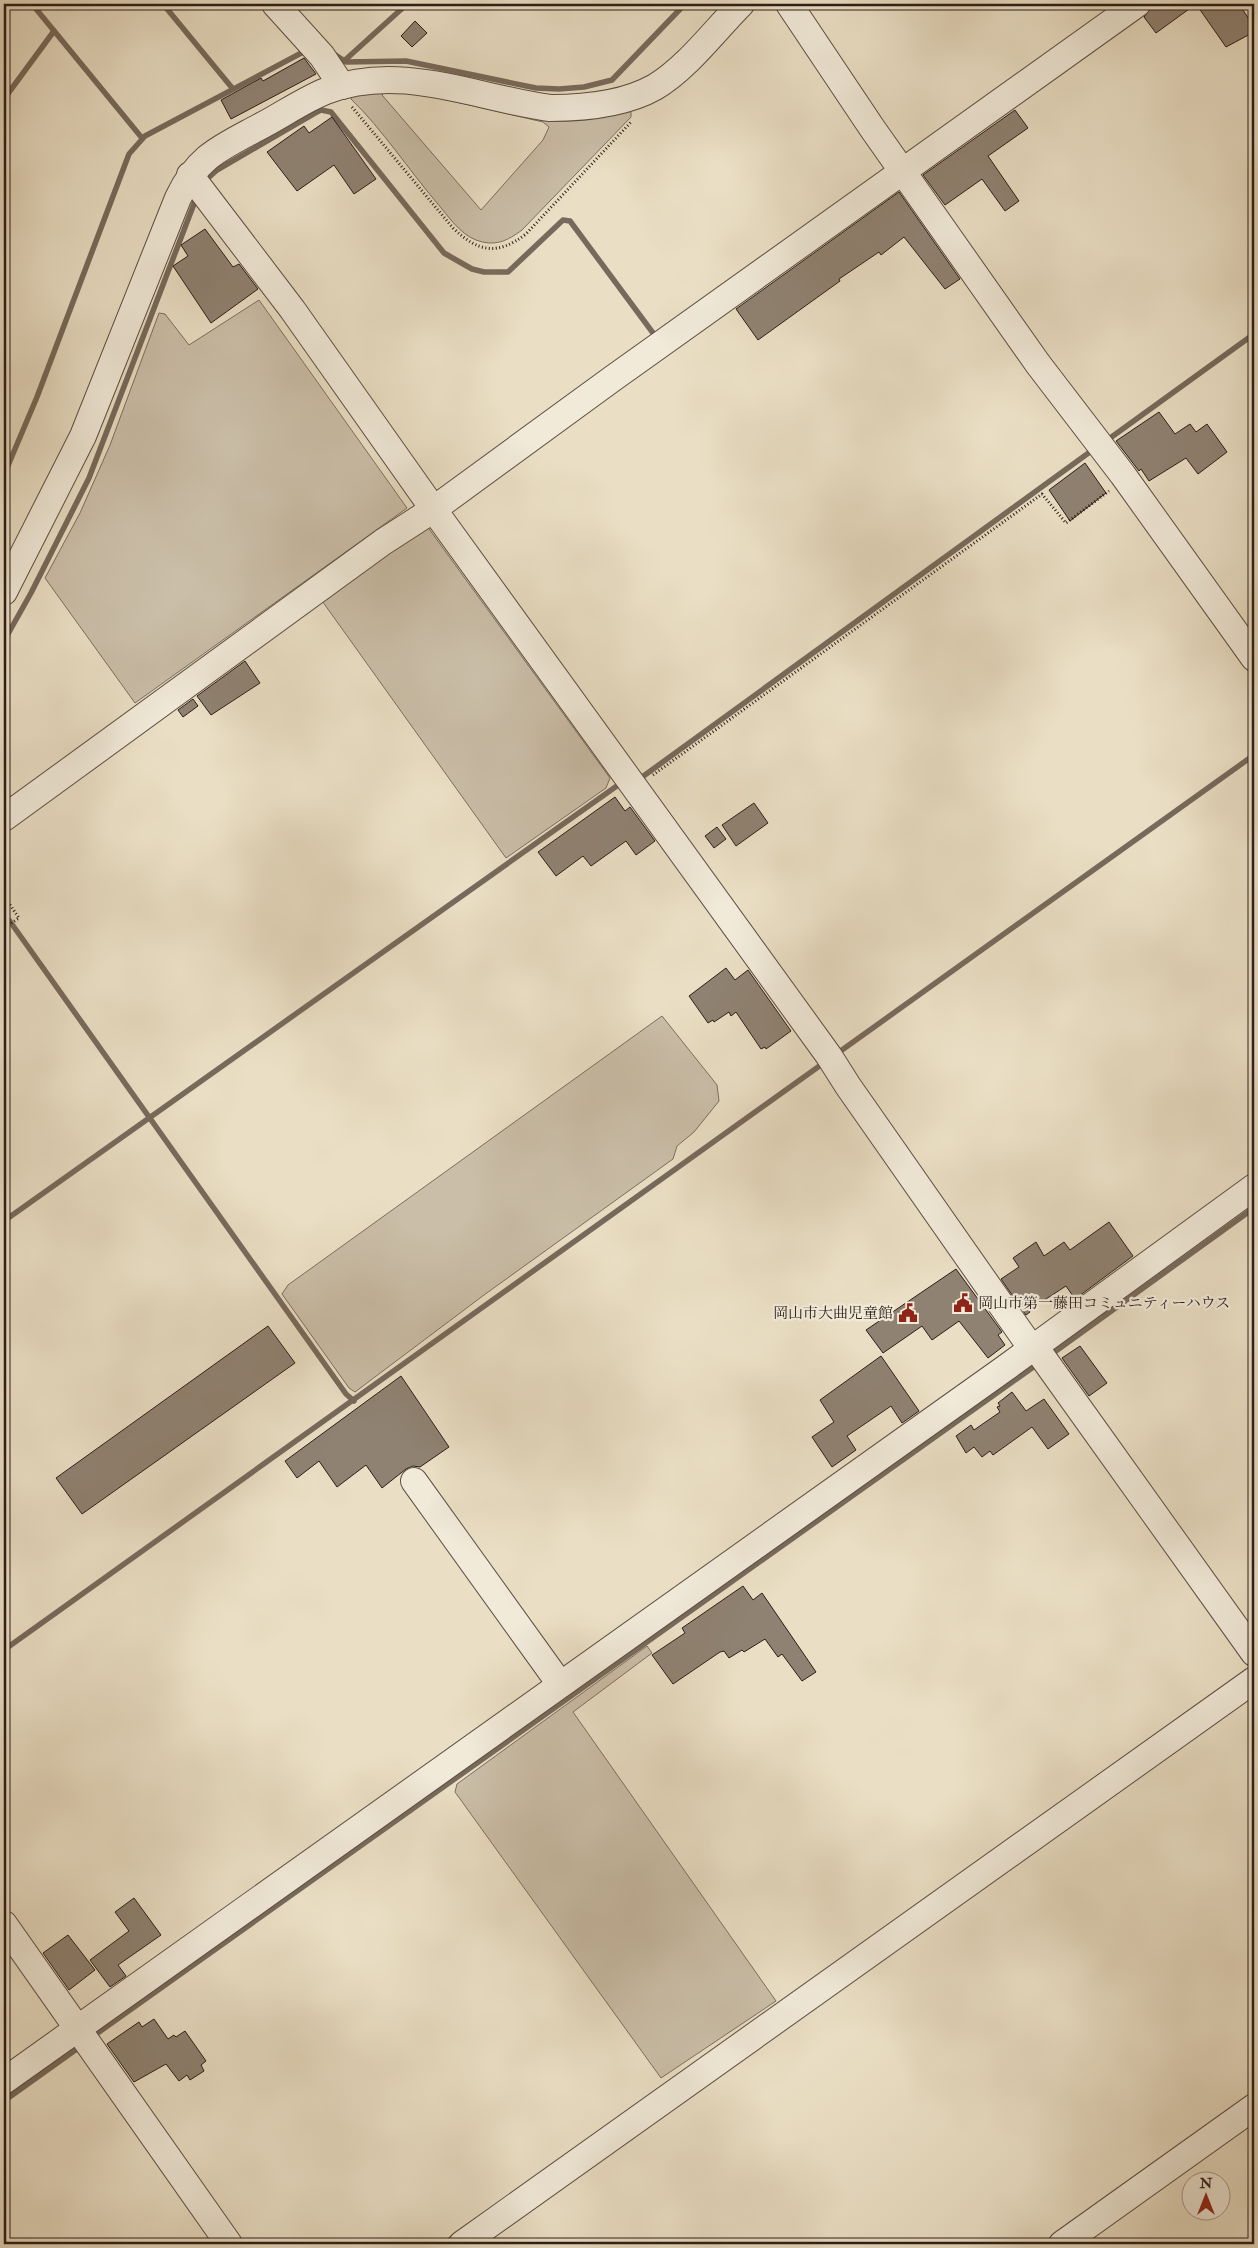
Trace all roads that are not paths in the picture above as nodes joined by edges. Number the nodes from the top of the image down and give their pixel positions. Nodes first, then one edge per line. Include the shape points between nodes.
1 (275, 4) edge
2 (741, 4) edge
3 (789, 4) edge
4 (1137, 4) edge
5 (342, 86) junction
6 (897, 170) junction
7 (190, 175) junction
8 (428, 507) junction
9 (4, 592) edge
10 (1254, 658) edge
11 (4, 818) edge
12 (1254, 1187) edge
13 (1041, 1355) junction
14 (414, 1481) dead end
15 (1254, 1653) edge
16 (1254, 1680) edge
17 (560, 1684) junction
18 (4, 1924) edge
19 (83, 2038) junction
20 (4, 2081) edge
21 (1254, 2107) edge
22 (229, 2244) edge
23 (462, 2244) edge
24 (1062, 2244) edge

1 - 5 street via 313,46
2 - 5 street via 676,72 645,92 601,104 550,108 411,80 364,81
3 - 6 street
4 - 6 street
5 - 7 street via 218,149
6 - 8 street
6 - 10 street
7 - 8 street via 292,309
7 - 9 street via 167,223 83,436
8 - 11 street
8 - 13 street via 635,785 831,1059 1025,1339
12 - 13 street
13 - 15 street
13 - 17 street
14 - 17 street
16 - 23 street
17 - 19 street
18 - 19 street
19 - 20 street
19 - 22 street
21 - 24 street

